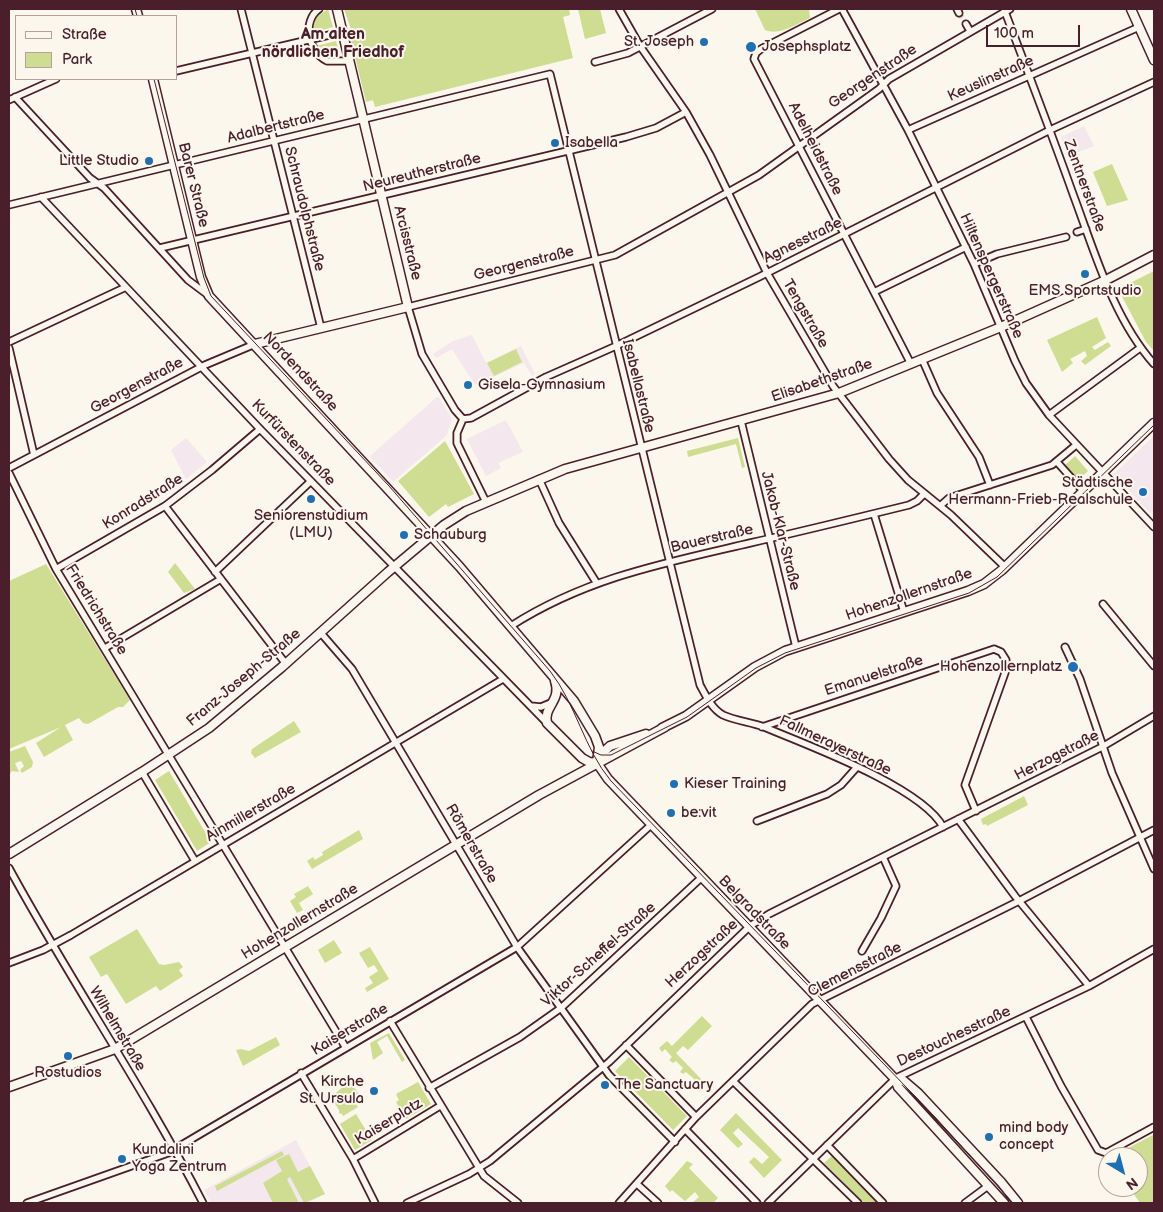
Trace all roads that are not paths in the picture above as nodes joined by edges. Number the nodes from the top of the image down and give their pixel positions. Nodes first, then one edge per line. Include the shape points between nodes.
1 (241, 9) edge
2 (319, 9) edge
3 (337, 9) edge
4 (619, 9) edge
5 (712, 9) edge
6 (840, 9) edge
7 (1131, 9) edge
8 (1006, 10) edge
9 (966, 24) tunnel mouth
10 (1139, 27) junction
11 (970, 31) junction
12 (342, 32) junction
13 (310, 40) junction
14 (640, 46) junction
15 (252, 53) junction
16 (1154, 60) edge
17 (349, 61) junction
18 (595, 62) dead end
19 (178, 71) edge
20 (550, 74) joint
21 (1030, 76) junction
22 (54, 80) edge
23 (153, 80) edge
24 (1154, 82) edge
25 (883, 85) junction
26 (12, 98) edge
27 (686, 112) junction
28 (363, 119) junction
29 (908, 130) junction
30 (1050, 130) junction
31 (275, 140) junction
32 (799, 145) junction
33 (569, 150) junction
34 (174, 164) junction
35 (98, 184) junction
36 (936, 189) junction
37 (729, 192) junction
38 (381, 196) junction
39 (41, 197) junction
40 (9, 205) edge
41 (293, 218) junction
42 (1086, 229) junction
43 (1077, 232) dead end
44 (844, 234) junction
45 (1066, 237) dead end
46 (193, 241) junction
47 (160, 248) junction
48 (966, 248) junction
49 (1154, 255) edge
50 (596, 261) junction
51 (974, 264) junction
52 (767, 273) junction
53 (1106, 280) junction
54 (126, 287) junction
55 (874, 292) junction
56 (210, 296) junction
57 (408, 307) junction
58 (1001, 327) junction
59 (321, 328) junction
60 (9, 342) edge
61 (256, 344) junction
62 (616, 346) junction
63 (9, 348) edge
64 (1140, 348) junction
65 (922, 360) junction
66 (911, 364) junction
67 (1154, 364) edge
68 (202, 367) junction
69 (838, 393) junction
70 (1049, 415) junction
71 (463, 419) junction
72 (742, 421) junction
73 (1154, 423) edge
74 (260, 429) junction
75 (1076, 444) junction
76 (640, 448) junction
77 (34, 455) junction
78 (1057, 462) junction
79 (9, 468) edge
80 (9, 473) edge
81 (1104, 473) junction
82 (539, 479) junction
83 (310, 481) junction
84 (990, 485) junction
85 (1084, 492) junction
86 (924, 494) junction
87 (486, 502) junction
88 (165, 506) junction
89 (940, 506) junction
90 (874, 514) junction
91 (1153, 523) edge
92 (432, 536) junction
93 (769, 539) junction
94 (669, 562) junction
95 (394, 567) junction
96 (1005, 567) junction
97 (56, 569) junction
98 (215, 572) junction
99 (221, 579) junction
100 (596, 582) junction
101 (1103, 604) dead end
102 (904, 612) junction
103 (511, 626) junction
104 (320, 632) junction
105 (1065, 646) dead end
106 (796, 647) junction
107 (105, 648) junction
108 (286, 664) junction
109 (1154, 666) edge
110 (553, 677) junction
111 (503, 679) junction
112 (555, 700) junction
113 (574, 701) junction
114 (709, 701) junction
115 (529, 705) junction
116 (1154, 716) edge
117 (550, 726) junction
118 (762, 726) junction
119 (665, 727) junction
120 (396, 742) junction
121 (598, 743) junction
122 (610, 746) junction
123 (1102, 747) junction
124 (170, 755) junction
125 (597, 763) junction
126 (857, 767) junction
127 (142, 772) junction
128 (976, 811) junction
129 (958, 819) junction
130 (757, 821) dead end
131 (652, 824) junction
132 (943, 827) junction
133 (1154, 830) edge
134 (1139, 838) junction
135 (223, 844) junction
136 (456, 844) junction
137 (9, 854) edge
138 (883, 857) junction
139 (195, 861) junction
140 (9, 868) edge
141 (1154, 869) edge
142 (702, 877) junction
143 (1019, 901) junction
144 (749, 927) junction
145 (51, 946) junction
146 (284, 947) junction
147 (517, 947) junction
148 (1154, 949) edge
149 (862, 951) dead end
150 (9, 963) edge
151 (1089, 986) junction
152 (820, 1001) junction
153 (561, 1008) junction
154 (1026, 1017) junction
155 (390, 1021) junction
156 (626, 1044) junction
157 (346, 1048) junction
158 (115, 1049) junction
159 (603, 1067) junction
160 (301, 1073) junction
161 (895, 1079) junction
162 (734, 1081) junction
163 (9, 1087) edge
164 (429, 1088) junction
165 (440, 1106) junction
166 (696, 1117) junction
167 (1154, 1128) edge
168 (686, 1129) junction
169 (675, 1142) junction
170 (827, 1145) junction
171 (175, 1148) junction
172 (353, 1159) junction
173 (813, 1160) junction
174 (480, 1168) junction
175 (637, 1184) junction
176 (988, 1186) junction
177 (27, 1203) edge
178 (204, 1203) edge
179 (375, 1203) edge
180 (407, 1203) edge
181 (518, 1203) edge
182 (619, 1203) edge
183 (658, 1203) edge
184 (757, 1203) edge
185 (768, 1203) edge
186 (858, 1203) edge
187 (883, 1203) edge
188 (965, 1203) edge
189 (1004, 1203) edge
190 (1018, 1203) edge

1 - 15 street, Schraudolphstraße
2 - 13 street via 309,22
3 - 12 main road, Arcisstraße
4 - 14 street, Tengstraße
5 - 14 street
6 - 25 street, Hiltenspergerstraße
6 - 32 street, Adelheidstraße via 756,52 756,64
7 - 10 main road
8 - 11 street, Georgenstraße
8 - 21 street, Zentnerstraße
9 - 11 street
10 - 16 main road
10 - 21 street, Keuslinstraße
11 - 25 street, Georgenstraße
12 - 13 street
12 - 17 main road, Arcisstraße
13 - 15 street
13 - 17 street via 323,60
14 - 18 street via 623,55
14 - 27 street, Tengstraße
15 - 19 street
15 - 31 street, Schraudolphstraße
17 - 28 main road, Arcisstraße
20 - 28 street, Adalbertstraße
20 - 33 street, Isabellastraße
21 - 29 street, Keuslinstraße
21 - 30 street, Zentnerstraße
22 - 26 street
23 - 34 main road, Barer Straße
24 - 30 street, Agnesstraße
25 - 29 street, Hiltenspergerstraße
25 - 32 street, Georgenstraße
26 - 35 street, Nordendstraße
27 - 33 street, Neureutherstraße via 656,128
27 - 37 street, Tengstraße
28 - 31 street, Adalbertstraße
28 - 38 main road, Arcisstraße
29 - 36 street, Hiltenspergerstraße
30 - 36 street, Agnesstraße
30 - 42 street, Zentnerstraße
31 - 34 street, Adalbertstraße
31 - 41 street, Schraudolphstraße
32 - 37 street, Georgenstraße via 759,175
32 - 44 street, Adelheidstraße
33 - 38 street, Neureutherstraße
33 - 50 street, Isabellastraße
34 - 35 street, Adalbertstraße
34 - 46 main road, Barer Straße
35 - 39 street, Adalbertstraße
35 - 47 street, Nordendstraße
36 - 44 street, Agnesstraße
36 - 48 street, Hiltenspergerstraße
37 - 50 street, Georgenstraße via 616,255
37 - 52 street, Tengstraße
38 - 41 street, Neureutherstraße
38 - 57 main road, Arcisstraße
39 - 40 street, Adalbertstraße
39 - 54 street, Kurfürstenstraße
41 - 46 street, Neureutherstraße
41 - 59 street, Schraudolphstraße
42 - 43 street
42 - 53 street, Zentnerstraße
44 - 52 street, Agnesstraße
44 - 55 street, Adelheidstraße
45 - 51 street via 997,254
46 - 47 street, Neureutherstraße
46 - 56 main road, Barer Straße
47 - 56 street, Nordendstraße via 188,280
48 - 51 street, Hiltenspergerstraße
48 - 55 street
49 - 53 main road, Elisabethstraße
50 - 57 street, Georgenstraße
50 - 62 street, Isabellastraße
51 - 58 street, Hiltenspergerstraße
52 - 62 street, Agnesstraße
52 - 69 street, Tengstraße
53 - 58 main road, Elisabethstraße
53 - 64 street, Zentnerstraße via 1126,326
54 - 60 street
54 - 68 street, Kurfürstenstraße
55 - 66 street, Adelheidstraße
56 - 61 main road, Nordendstraße
57 - 59 main road, Georgenstraße
57 - 71 street, Arcisstraße via 422,354
58 - 65 main road, Elisabethstraße
58 - 70 street, Hiltenspergerstraße via 1026,383
59 - 61 main road, Georgenstraße
61 - 68 street, Georgenstraße
61 - 92 main road, Nordendstraße
62 - 71 street, Agnesstraße via 546,377 471,418
62 - 76 street, Isabellastraße
63 - 77 street
64 - 67 street, Zentnerstraße
64 - 70 street
65 - 66 main road, Elisabethstraße
65 - 84 street via 937,393 979,457
66 - 69 main road, Elisabethstraße
68 - 74 street, Kurfürstenstraße
68 - 77 street, Georgenstraße
69 - 72 main road, Elisabethstraße
69 - 86 street, Tengstraße via 889,459
70 - 75 street, Hiltenspergerstraße
71 - 87 street via 457,443
72 - 76 main road, Elisabethstraße
72 - 93 street, Jakob-Klar-Straße
73 - 81 main road, Hohenzollernstraße
74 - 83 street, Kurfürstenstraße
74 - 88 street, Konradstraße
75 - 78 street
75 - 81 street, Hiltenspergerstraße
76 - 82 main road, Elisabethstraße
76 - 94 street, Isabellastraße
77 - 79 street, Georgenstraße
78 - 84 street
78 - 85 street
80 - 97 street, Friedrichstraße
81 - 85 main road, Hohenzollernstraße
81 - 91 street, Hiltenspergerstraße
82 - 87 main road, Elisabethstraße
82 - 100 street via 559,524
83 - 95 street, Kurfürstenstraße
83 - 98 street
84 - 89 street via 949,498
85 - 96 main road, Hohenzollernstraße
86 - 89 street, Tengstraße
86 - 90 street, Bauerstraße via 915,503
87 - 92 main road, Elisabethstraße via 456,516
88 - 97 street, Konradstraße
88 - 98 street
89 - 96 street, Tengstraße
90 - 93 street, Bauerstraße
90 - 102 street
92 - 95 main road, Franz-Joseph-Straße
92 - 103 main road, Nordendstraße
93 - 94 street, Bauerstraße
93 - 106 street, Jakob-Klar-Straße
94 - 100 street, Bauerstraße
94 - 114 street, Isabellastraße via 700,685
95 - 104 main road, Franz-Joseph-Straße
95 - 111 street, Kurfürstenstraße
96 - 102 main road, Hohenzollernstraße via 977,588
97 - 107 street, Friedrichstraße
98 - 99 street
99 - 107 street
99 - 108 street
100 - 103 street, Bauerstraße via 549,602
101 - 109 street
102 - 106 main road, Hohenzollernstraße
103 - 110 main road, Nordendstraße
104 - 108 main road, Franz-Joseph-Straße
104 - 120 street, Römerstraße via 347,662
105 - 123 street via 1082,684
106 - 114 main road, Hohenzollernstraße via 761,663
107 - 124 street, Friedrichstraße
108 - 124 main road, Franz-Joseph-Straße via 224,716
110 - 112 main road via 558,689
110 - 113 main road, Nordendstraße
111 - 115 street, Kurfürstenstraße
111 - 120 street, Ainmillerstraße
112 - 113 main road
112 - 115 street via 541,707
112 - 117 main road via 546,716
113 - 121 main road, Nordendstraße
114 - 118 street, Fallmerayerstraße via 723,714
114 - 119 main road, Hohenzollernstraße
115 - 117 street, Kurfürstenstraße
116 - 123 street, Herzogstraße
117 - 125 main road via 582,758
118 - 126 street, Fallmerayerstraße
118 - 128 street, Emanuelstraße via 994,649 1001,652 1007,665 966,785
119 - 122 main road, Hohenzollernstraße
119 - 125 main road, Hohenzollernstraße
120 - 135 street, Ainmillerstraße
120 - 136 street, Römerstraße
121 - 122 main road
121 - 125 main road
122 - 125 main road, Hohenzollernstraße via 602,752
123 - 128 street, Herzogstraße
123 - 134 street
124 - 127 main road, Franz-Joseph-Straße
124 - 135 street, Friedrichstraße
125 - 131 main road, Belgradstraße
125 - 136 main road, Hohenzollernstraße
126 - 130 street via 841,785 827,794
126 - 132 street, Fallmerayerstraße via 928,808
127 - 137 main road, Franz-Joseph-Straße
127 - 139 street
128 - 129 street, Herzogstraße
129 - 132 street, Herzogstraße
129 - 143 street
131 - 142 main road, Belgradstraße
131 - 147 street, Kaiserstraße
132 - 138 street, Herzogstraße
133 - 134 street, Clemensstraße
134 - 141 street
134 - 143 street, Clemensstraße
135 - 139 street, Ainmillerstraße
135 - 146 street
136 - 146 main road, Hohenzollernstraße
136 - 147 street, Römerstraße
138 - 144 street, Herzogstraße
138 - 149 street via 896,886
139 - 145 street, Ainmillerstraße
140 - 145 street, Wilhelmstraße
142 - 144 main road, Belgradstraße
142 - 153 street, Viktor-Scheffel-Straße
143 - 151 street
143 - 152 street, Clemensstraße
144 - 152 main road, Belgradstraße
144 - 156 street, Herzogstraße
145 - 150 street, Ainmillerstraße
145 - 158 street, Wilhelmstraße
146 - 157 street
146 - 158 main road, Hohenzollernstraße
147 - 153 street, Römerstraße
147 - 155 street, Kaiserstraße
148 - 151 street, Destouchesstraße
151 - 154 street, Destouchesstraße
152 - 161 main road, Belgradstraße
152 - 162 street, Clemensstraße via 812,1004
153 - 159 street, Römerstraße
153 - 164 street, Viktor-Scheffel-Straße via 520,1037
154 - 161 street, Destouchesstraße
154 - 167 street via 1098,1150 1110,1152
155 - 157 street, Kaiserstraße
155 - 164 street, Kaiserplatz
156 - 159 street, Herzogstraße
156 - 166 street
157 - 160 street, Kaiserstraße
158 - 163 main road, Hohenzollernstraße
158 - 171 street, Wilhelmstraße
159 - 169 street, Römerstraße
159 - 174 street, Herzogstraße
160 - 171 street, Kaiserstraße
160 - 172 street, Kaiserplatz
161 - 170 street, Destouchesstraße
161 - 176 main road, Belgradstraße via 898,1087
161 - 190 main road, Belgradstraße via 904,1081 918,1093
162 - 166 street, Clemensstraße
162 - 173 street
164 - 165 street, Kaiserplatz
165 - 172 street, Kaiserplatz
165 - 174 street
166 - 168 street, Clemensstraße
168 - 169 street, Clemensstraße
168 - 184 street
169 - 175 street, Clemensstraße
170 - 173 street, Destouchesstraße
170 - 187 street
171 - 177 street, Kaiserstraße
171 - 178 street, Wilhelmstraße
172 - 179 street
173 - 185 street, Destouchesstraße
173 - 186 street
174 - 180 street, Herzogstraße
174 - 181 street via 490,1181
175 - 182 street, Clemensstraße
175 - 183 street
176 - 188 street
176 - 189 main road, Belgradstraße

